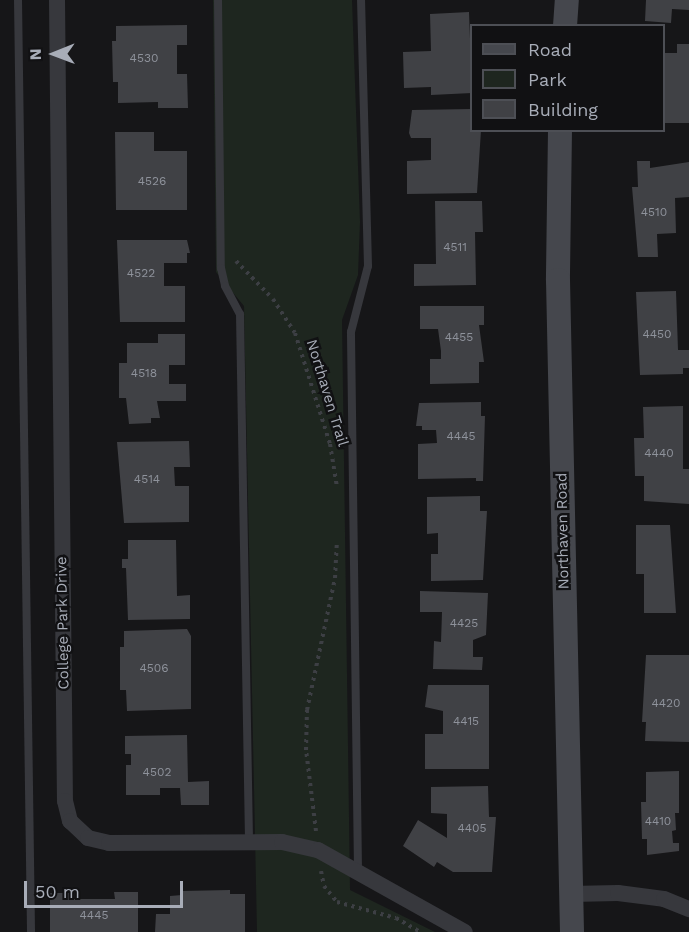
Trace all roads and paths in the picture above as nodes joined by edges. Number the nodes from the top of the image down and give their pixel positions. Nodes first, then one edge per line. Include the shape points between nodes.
1 (18, 0) edge
2 (57, 0) edge
3 (218, 0) edge
4 (361, 0) edge
5 (567, 0) edge
6 (565, 24) edge
7 (560, 132) edge
8 (219, 232) junction
9 (338, 491) dead end
10 (338, 531) dead end
11 (249, 841) junction
12 (318, 850) junction
13 (358, 870) junction
14 (572, 894) junction
15 (689, 909) edge
16 (31, 932) edge
17 (420, 932) edge
18 (465, 932) edge
19 (572, 932) edge

1 - 16 lane
2 - 11 street, College Park Drive via 65,801 70,821 88,838 109,843
3 - 8 lane
4 - 13 lane via 368,266 351,332
5 - 6 street
7 - 14 street, Northaven Road via 558,280
8 - 9 path, Northaven Trail via 227,251 273,299 295,333 330,444
8 - 11 lane via 225,286 240,314
10 - 12 path via 335,578 307,710 306,750
11 - 12 street, College Park Drive via 282,842
12 - 13 street, College Park Drive
12 - 17 path via 324,886 337,902 396,918
13 - 18 street, College Park Drive
14 - 15 street via 664,898
14 - 19 street, Northaven Road

